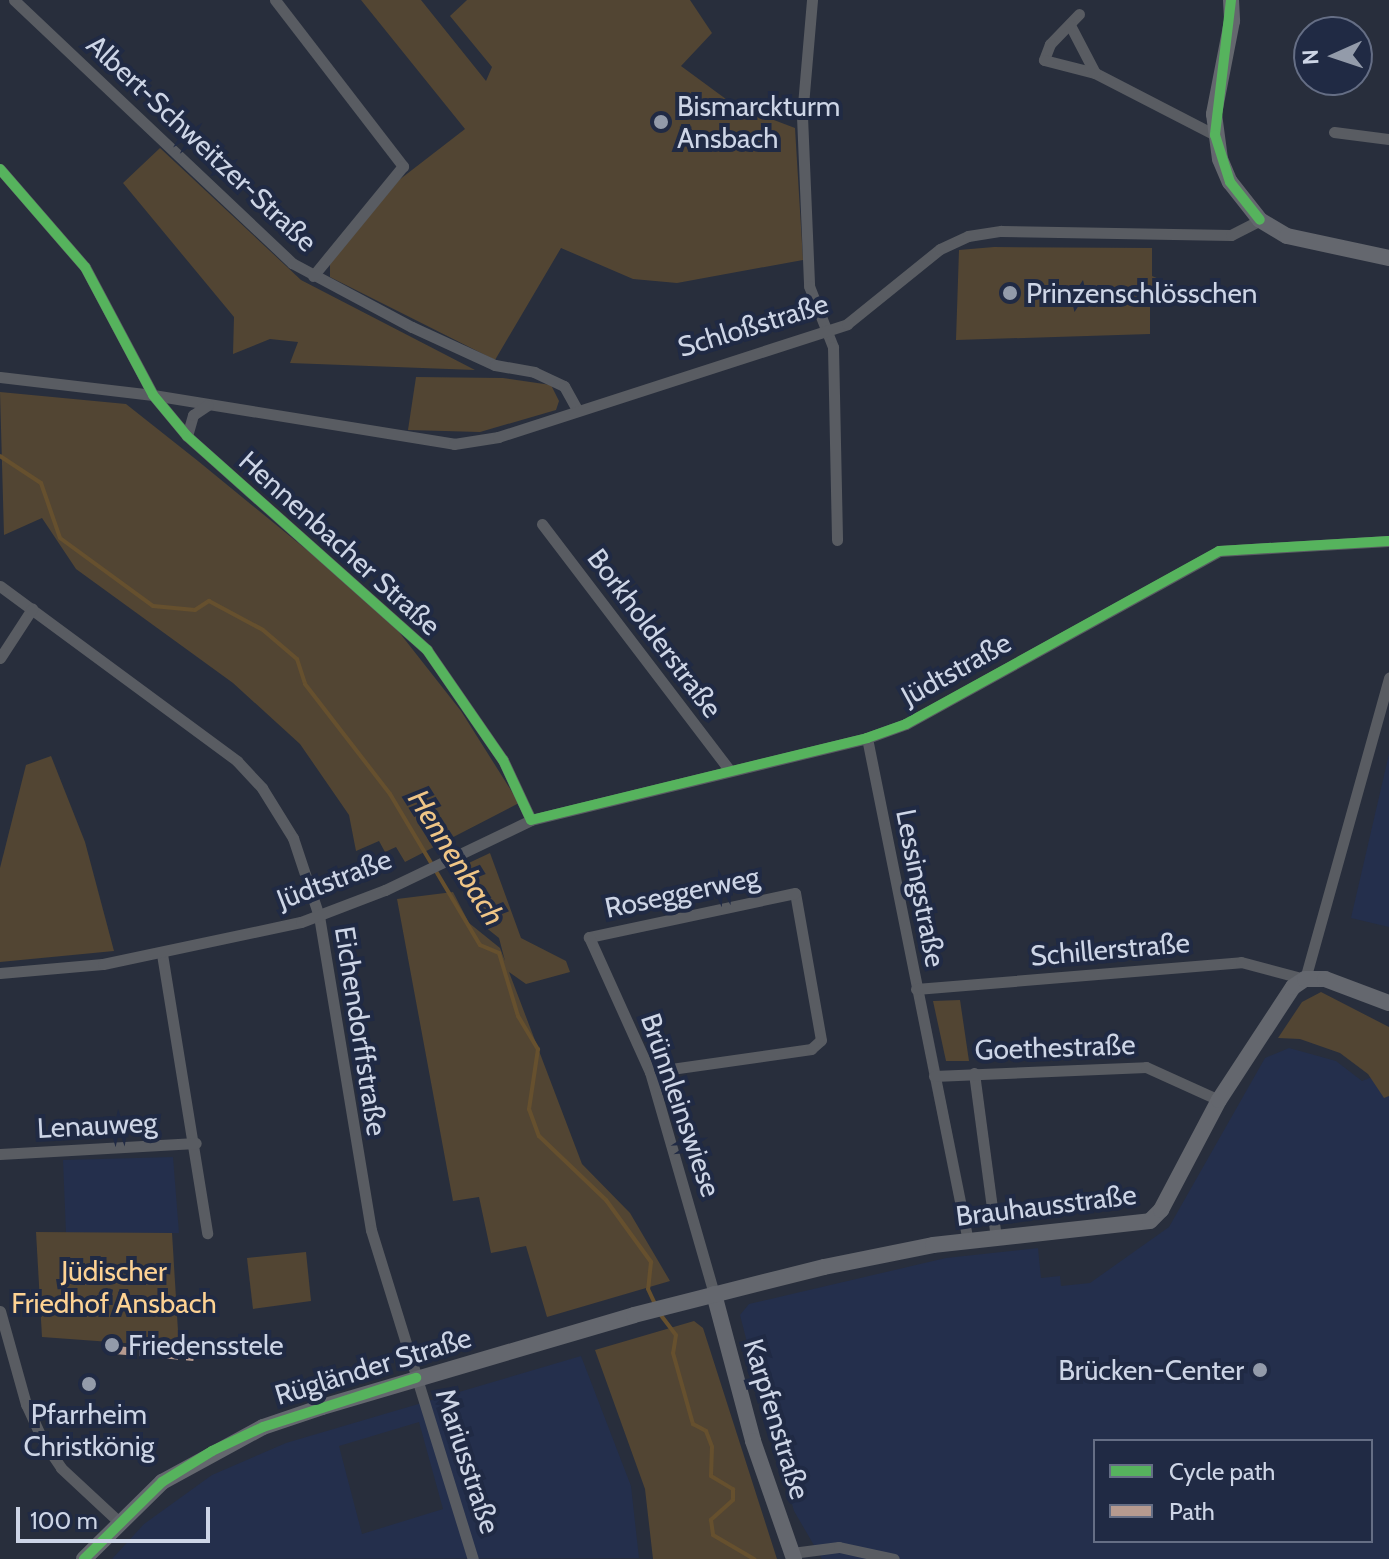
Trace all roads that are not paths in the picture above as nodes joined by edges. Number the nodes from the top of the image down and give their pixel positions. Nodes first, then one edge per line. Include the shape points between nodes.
1 (14, 0) edge
2 (275, 0) edge
3 (812, 0) edge
4 (1231, 0) edge
5 (1079, 14) dead end
6 (1070, 25) junction
7 (1095, 73) junction
8 (1334, 132) dead end
9 (1215, 135) junction
10 (1389, 139) edge
11 (0, 169) edge
12 (1260, 220) junction
13 (1389, 258) edge
14 (313, 276) junction
15 (827, 331) junction
16 (0, 377) edge
17 (153, 395) junction
18 (208, 405) junction
19 (577, 409) junction
20 (187, 436) junction
21 (542, 524) dead end
22 (837, 540) dead end
23 (1389, 541) edge
24 (0, 586) edge
25 (32, 609) junction
26 (0, 658) edge
27 (1389, 678) edge
28 (867, 738) junction
29 (730, 771) junction
30 (531, 820) junction
31 (319, 916) junction
32 (589, 937) joint
33 (162, 954) junction
34 (0, 973) edge
35 (1305, 979) junction
36 (916, 989) junction
37 (1389, 1003) edge
38 (650, 1072) junction
39 (974, 1073) junction
40 (934, 1076) junction
41 (1219, 1100) junction
42 (196, 1143) junction
43 (0, 1154) edge
44 (207, 1233) dead end
45 (996, 1238) junction
46 (968, 1241) junction
47 (714, 1294) junction
48 (0, 1311) edge
49 (14, 1364) junction
50 (0, 1370) edge
51 (416, 1378) junction
52 (118, 1521) junction
53 (793, 1556) edge
54 (84, 1559) edge
55 (473, 1559) edge
56 (894, 1559) edge

1 - 14 street, Albert-Schweitzer-Straße via 292,263
2 - 14 street via 403,166
3 - 15 street via 802,133 809,286
4 - 9 main road
5 - 6 street
6 - 7 street
6 - 7 street via 1050,44 1044,60
7 - 9 street
8 - 10 street
9 - 12 main road via 1230,182
11 - 17 street, Hennenbacher Straße via 85,267
12 - 13 main road via 1287,236
12 - 15 street, Schloßstraße via 1231,235 1001,231 968,236 940,249 847,324
14 - 19 street, Albert-Schweitzer-Straße via 490,363 534,372 564,386
15 - 19 street, Schloßstraße
15 - 22 street via 833,347
16 - 17 street
17 - 18 street, Schloßstraße
17 - 20 street, Hennenbacher Straße
18 - 19 street, Schloßstraße via 454,444 498,437
18 - 20 street via 193,415
20 - 30 street, Hennenbacher Straße via 427,650 503,760
21 - 29 street, Borkholderstraße
23 - 28 street, Jüdtstraße via 1219,551 906,724
24 - 25 street, Eichendorffstraße
25 - 26 street
25 - 31 street, Eichendorffstraße via 247,771 293,838
27 - 35 street, Brauhausstraße
28 - 29 street, Jüdtstraße
28 - 36 street, Lessingstraße
29 - 30 street, Jüdtstraße
30 - 31 street, Jüdtstraße
31 - 33 street, Jüdtstraße
31 - 51 street, Eichendorffstraße via 371,1230
32 - 38 street, Brünnleinswiese
32 - 38 street, Roseggerweg via 795,893 821,1040 811,1049
33 - 34 street, Jüdtstraße
33 - 42 street, Lenauweg via 170,1029
35 - 36 street, Schillerstraße via 1241,962
35 - 37 main road via 1325,979
35 - 41 main road, Brauhausstraße via 1293,987
36 - 40 street, Lessingstraße
38 - 47 street, Brünnleinswiese
39 - 40 street, Goethestraße
39 - 41 street, Goethestraße via 1146,1067
39 - 45 street
40 - 46 street, Lessingstraße
41 - 45 main road, Brauhausstraße via 1161,1210 1150,1221
42 - 43 street, Lenauweg
42 - 44 street, Lenauweg
45 - 46 main road, Brauhausstraße
46 - 47 main road, Brauhausstraße via 878,1255
47 - 51 main road, Rügländer Straße
47 - 53 main road, Karpfenstraße via 753,1441
48 - 49 street
49 - 50 street
49 - 52 street via 26,1404 61,1468
51 - 52 main road, Rügländer Straße via 263,1427 162,1482
51 - 55 street, Mariusstraße
52 - 54 main road, Rügländer Straße
53 - 56 street via 839,1547

